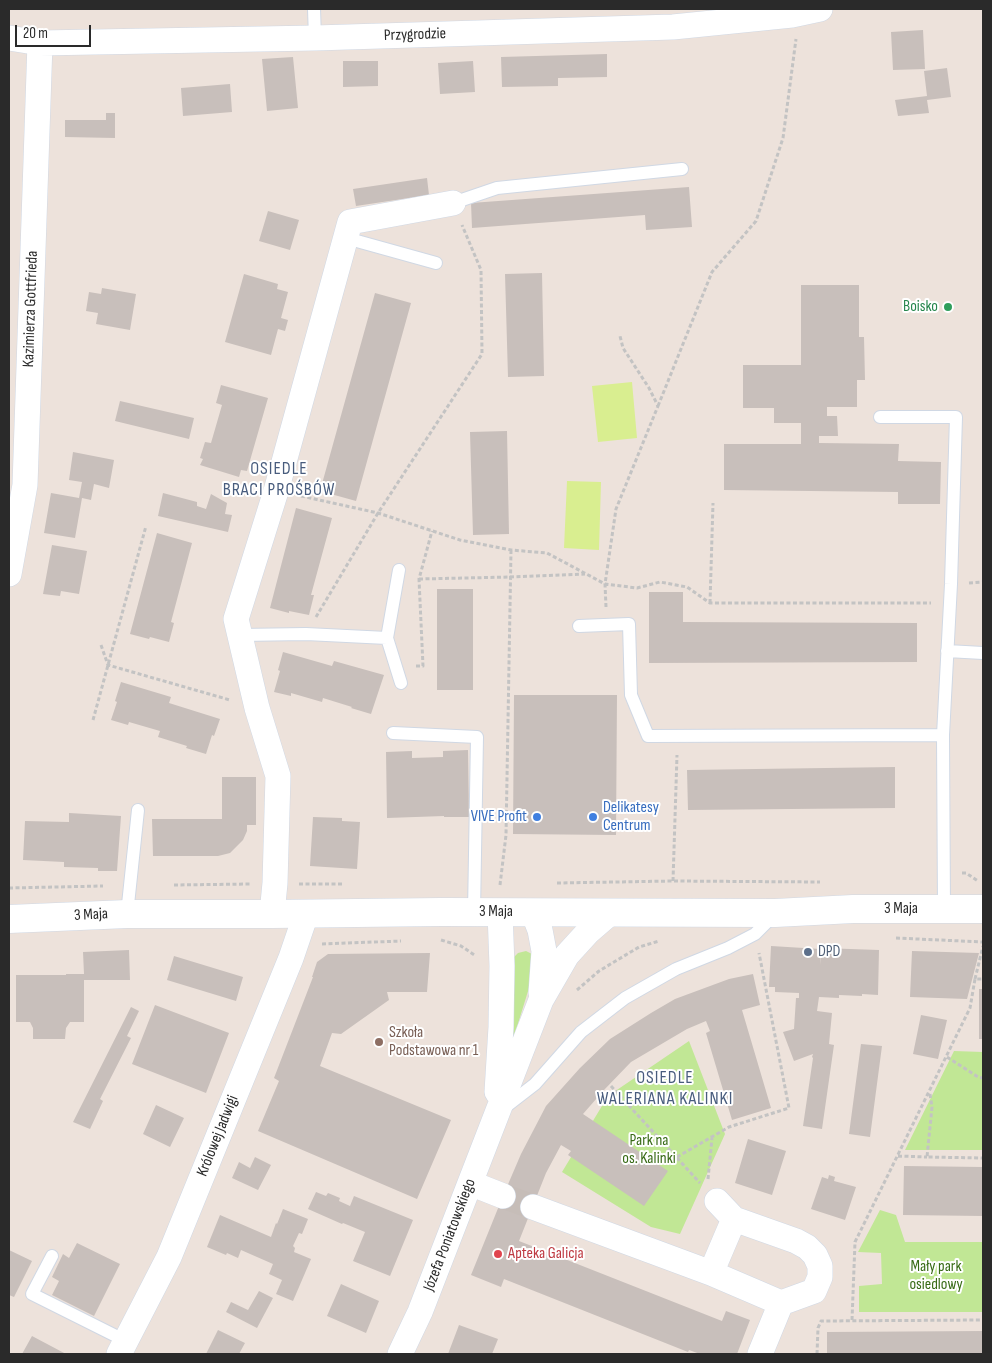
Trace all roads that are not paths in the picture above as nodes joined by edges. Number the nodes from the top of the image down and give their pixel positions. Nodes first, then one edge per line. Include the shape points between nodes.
1 (314, 9) edge
2 (820, 9) edge
3 (9, 38) edge
4 (315, 38) junction
5 (40, 43) junction
6 (682, 169) dead end
7 (453, 203) joint
8 (346, 238) junction
9 (436, 263) dead end
10 (880, 417) dead end
11 (399, 570) dead end
12 (9, 574) edge
13 (579, 626) dead end
14 (240, 635) junction
15 (387, 638) junction
16 (948, 651) junction
17 (983, 653) edge
18 (401, 683) dead end
19 (393, 733) dead end
20 (944, 735) junction
21 (138, 810) dead end
22 (982, 896) edge
23 (944, 909) junction
24 (487, 912) junction
25 (533, 912) junction
26 (610, 913) junction
27 (775, 913) junction
28 (127, 914) junction
29 (272, 914) junction
30 (306, 914) junction
31 (9, 919) edge
32 (541, 1000) junction
33 (496, 1114) junction
34 (470, 1183) junction
35 (712, 1195) road end
36 (503, 1196) tunnel mouth
37 (533, 1206) tunnel mouth
38 (734, 1219) junction
39 (52, 1256) dead end
40 (711, 1273) junction
41 (781, 1303) junction
42 (122, 1348) edge
43 (400, 1354) edge
44 (760, 1354) edge

1 - 4 lane
2 - 4 street, Przygrodzie via 673,28
3 - 5 street, Przygrodzie
4 - 5 street, Przygrodzie
5 - 12 street, Kazimierza Gottfrieda via 25,486
6 - 7 lane via 497,188
7 - 8 street via 350,222
8 - 9 lane
8 - 14 street via 276,491 236,619
10 - 16 lane via 956,417
11 - 15 lane
13 - 20 lane via 629,624 631,695 648,736
14 - 15 lane
14 - 29 street via 257,708 278,776
15 - 18 lane
16 - 17 lane
16 - 20 lane
19 - 24 lane via 478,737
20 - 23 lane
21 - 28 lane
22 - 23 street, 3 Maja
23 - 27 street, 3 Maja
24 - 25 street, 3 Maja
24 - 30 street, 3 Maja
24 - 33 street, Józefa Poniatowskiego via 502,966
25 - 26 street, 3 Maja
25 - 32 street via 544,951
26 - 27 street, 3 Maja
26 - 32 street via 567,955
27 - 33 lane via 755,934 676,969 624,998 581,1032 535,1084
28 - 29 street, 3 Maja
28 - 31 street, 3 Maja
29 - 30 street, 3 Maja
30 - 42 street, Królowej Jadwigi via 169,1257
32 - 33 street, Józefa Poniatowskiego
33 - 34 street, Józefa Poniatowskiego
34 - 36 street
34 - 43 street, Józefa Poniatowskiego via 420,1312
35 - 38 street
37 - 40 street
38 - 40 street
38 - 41 street via 796,1241 815,1255 820,1277 814,1291
39 - 42 lane via 32,1294
40 - 41 street
41 - 44 street

